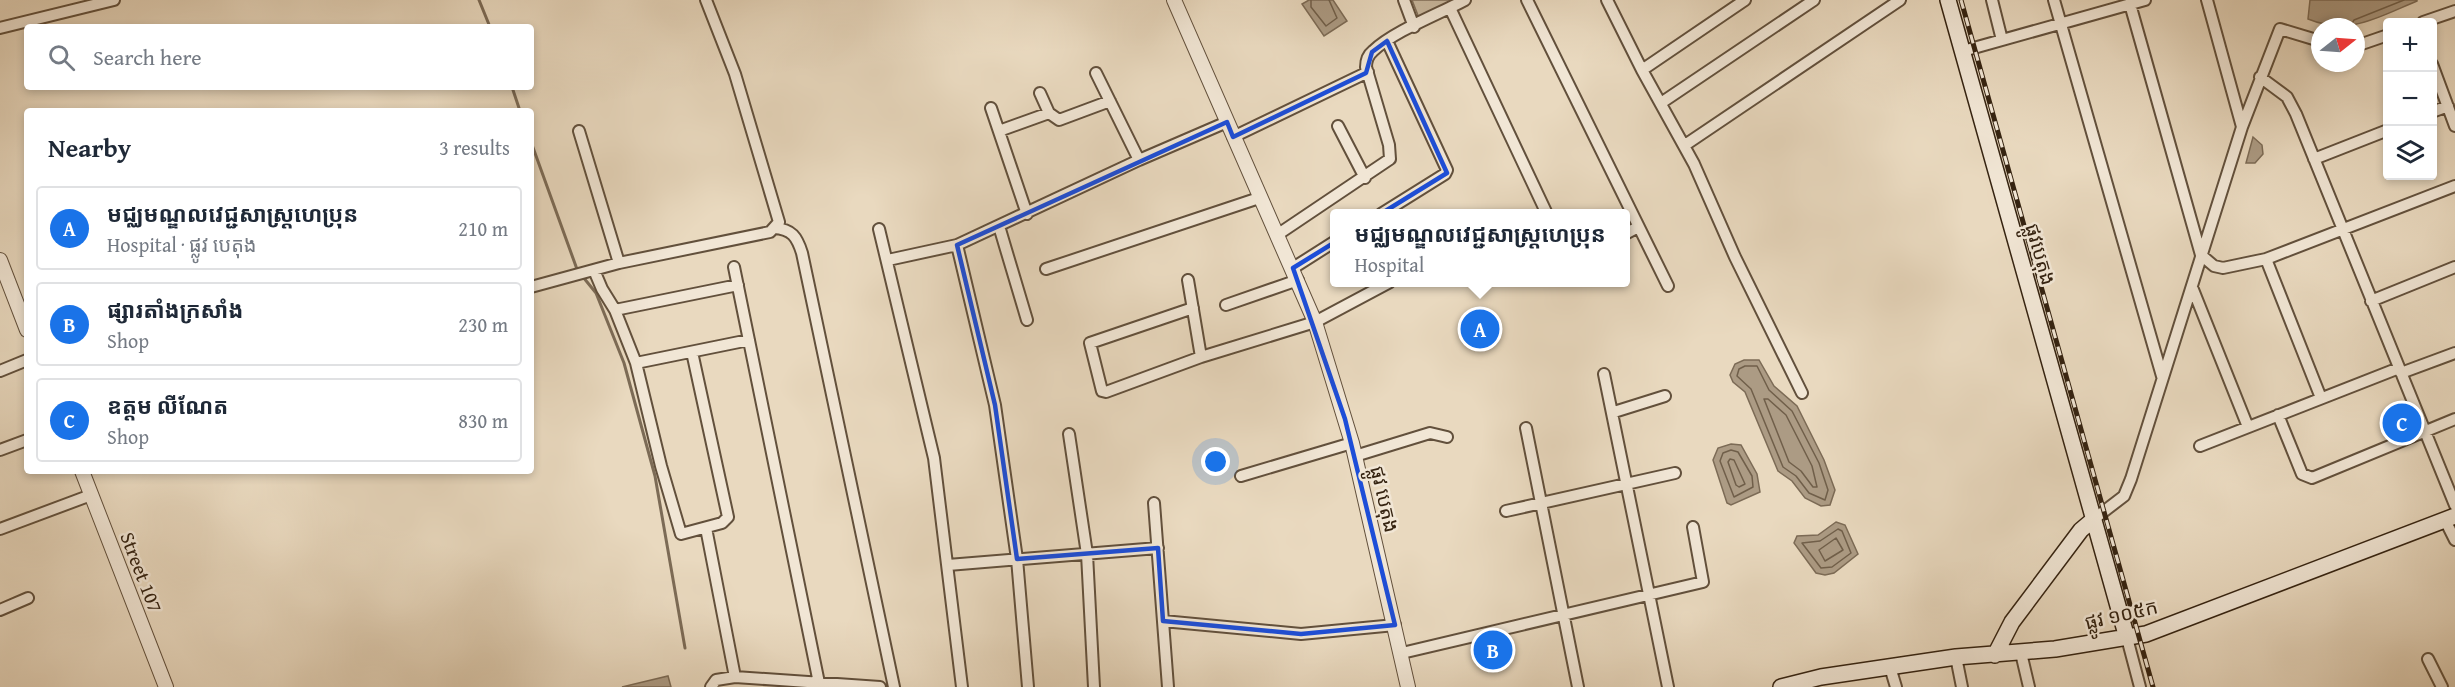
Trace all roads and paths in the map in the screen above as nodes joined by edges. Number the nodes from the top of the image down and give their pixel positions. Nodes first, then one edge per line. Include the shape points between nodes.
1 (114, 0) edge
2 (706, 0) edge
3 (1174, 0) edge
4 (1404, 0) edge
5 (1465, 0) edge
6 (1527, 0) edge
7 (1606, 0) edge
8 (1745, 0) edge
9 (1814, 0) edge
10 (1900, 0) edge
11 (1948, 0) edge
12 (1992, 0) edge
13 (2054, 0) edge
14 (2145, 0) edge
15 (2207, 0) edge
16 (2130, 4) junction
17 (1449, 8) junction
18 (2455, 12) edge
19 (2436, 18) edge
20 (2060, 24) junction
21 (1414, 27) junction
22 (0, 28) edge
23 (2383, 37) edge
24 (2311, 38) edge
25 (2002, 40) junction
26 (1387, 41) junction
27 (2365, 43) edge
28 (1962, 51) junction
29 (1642, 70) junction
30 (1368, 72) junction
31 (2436, 72) edge
32 (1096, 73) dead end
33 (2260, 77) junction
34 (1040, 93) dead end
35 (1110, 101) junction
36 (1661, 103) junction
37 (2448, 106) junction
38 (991, 108) dead end
39 (2437, 110) edge
40 (1049, 113) junction
41 (1227, 122) junction
42 (1338, 126) dead end
43 (2455, 126) edge
44 (2242, 127) junction
45 (999, 130) junction
46 (579, 131) dead end
47 (2383, 132) edge
48 (1233, 137) junction
49 (1685, 145) junction
50 (2314, 159) junction
51 (1139, 160) junction
52 (1365, 178) junction
53 (2455, 186) edge
54 (1259, 198) junction
55 (1388, 209) edge
56 (1545, 209) edge
57 (1629, 209) edge
58 (1630, 211) edge
59 (1027, 214) junction
60 (999, 226) junction
61 (1638, 227) junction
62 (774, 228) junction
63 (879, 229) dead end
64 (2342, 229) junction
65 (1630, 232) edge
66 (1277, 235) junction
67 (957, 245) junction
68 (1330, 246) edge
69 (2201, 255) junction
70 (2266, 259) junction
71 (0, 260) edge
72 (888, 260) junction
73 (619, 263) junction
74 (734, 267) dead end
75 (2455, 267) edge
76 (1046, 269) dead end
77 (591, 270) junction
78 (1295, 274) junction
79 (1188, 280) dead end
80 (738, 285) junction
81 (534, 286) edge
82 (1668, 286) dead end
83 (1381, 287) edge
84 (2192, 287) junction
85 (5, 288) edge
86 (2371, 301) junction
87 (1226, 305) dead end
88 (1193, 308) junction
89 (615, 310) junction
90 (1027, 320) dead end
91 (1315, 322) junction
92 (24, 324) edge
93 (749, 340) junction
94 (692, 352) junction
95 (2455, 353) edge
96 (1202, 357) junction
97 (24, 361) edge
98 (636, 363) junction
99 (0, 370) edge
100 (2400, 371) junction
101 (1604, 374) dead end
102 (2162, 376) junction
103 (1802, 393) dead end
104 (1665, 396) dead end
105 (2321, 398) junction
106 (1614, 412) junction
107 (2278, 415) junction
108 (2455, 420) edge
109 (2248, 427) junction
110 (1526, 428) dead end
111 (2425, 431) junction
112 (1069, 434) dead end
113 (1447, 437) dead end
114 (24, 441) edge
115 (2200, 446) dead end
116 (1353, 449) junction
117 (0, 450) edge
118 (1675, 473) dead end
119 (83, 474) edge
120 (1241, 476) dead end
121 (1627, 484) junction
122 (91, 495) junction
123 (1154, 503) dead end
124 (1542, 503) junction
125 (2455, 505) edge
126 (1506, 511) dead end
127 (2450, 518) edge
128 (2094, 519) junction
129 (1693, 527) dead end
130 (706, 528) junction
131 (0, 529) edge
132 (2455, 540) edge
133 (1158, 548) junction
134 (1087, 554) junction
135 (1017, 559) junction
136 (948, 566) junction
137 (1648, 596) junction
138 (28, 598) dead end
139 (0, 610) edge
140 (1565, 614) junction
141 (1163, 621) junction
142 (1395, 625) junction
143 (2127, 638) junction
144 (1401, 653) junction
145 (2020, 653) junction
146 (1995, 655) junction
147 (1956, 657) junction
148 (2428, 659) dead end
149 (1890, 667) junction
150 (735, 677) junction
151 (1822, 682) edge
152 (819, 683) junction
153 (795, 684) edge
154 (166, 687) edge
155 (711, 687) edge
156 (880, 687) edge
157 (894, 687) edge
158 (962, 687) edge
159 (1028, 687) edge
160 (1094, 687) edge
161 (1168, 687) edge
162 (1408, 687) edge
163 (1578, 687) edge
164 (1668, 687) edge
165 (1781, 687) edge
166 (1896, 687) edge
167 (1962, 687) edge
168 (2029, 687) edge
169 (2140, 687) edge
170 (2442, 687) edge

1 - 22 street
2 - 62 street via 758,145 779,222
3 - 41 street, ផ្លូវ បេតុង
4 - 21 street
5 - 17 street
6 - 57 street
7 - 29 street
8 - 29 street
9 - 36 street
10 - 49 street
11 - 28 main road, ផ្លូវបេតុង
12 - 25 street
13 - 20 street
14 - 16 street
15 - 44 street
16 - 20 street
16 - 69 street
17 - 21 street
17 - 56 street
18 - 19 street
20 - 25 street
20 - 102 street
21 - 26 street
23 - 27 street
24 - 33 street via 2280,29
25 - 28 street
26 - 30 street via 1366,60
26 - 55 street via 1447,170
28 - 128 main road, ផ្លូវបេតុង
29 - 36 street
30 - 48 street
30 - 52 street via 1391,156
31 - 37 street
32 - 35 street
33 - 44 street
33 - 50 street via 2287,97
34 - 40 street
35 - 40 street via 1064,119
35 - 51 street
36 - 49 street
37 - 39 street
37 - 43 street
38 - 45 street
40 - 45 street
41 - 48 street, ផ្លូវ បេតុង
41 - 51 street
42 - 52 street
44 - 69 street
45 - 59 street
46 - 73 street
47 - 50 street
48 - 54 street, ផ្លូវ បេតុង
49 - 103 street
50 - 64 street
51 - 59 street
52 - 66 street
53 - 64 street
54 - 66 street, ផ្លូវ បេតុង
54 - 76 street
58 - 61 street
59 - 60 street
60 - 67 street
60 - 90 street
61 - 65 street
61 - 82 street
62 - 73 street
62 - 157 street via 793,234 802,253
63 - 72 street
64 - 70 street
64 - 86 street
66 - 78 street, ផ្លូវ បេតុង
67 - 72 street
67 - 135 street via 995,405
68 - 78 street
69 - 70 street via 2223,268
69 - 84 street
70 - 105 street
71 - 85 street
72 - 136 street via 934,458
73 - 77 street
74 - 80 street
75 - 86 street
77 - 81 street
77 - 89 street
78 - 87 street
78 - 91 street, ផ្លូវ បេតុង
79 - 88 street
80 - 89 street
80 - 93 street
83 - 91 street
84 - 102 street
84 - 109 street
85 - 92 street
86 - 100 street
88 - 96 street
88 - 96 street via 1090,343 1103,393
89 - 98 street
91 - 96 street
91 - 116 street, ផ្លូវ បេតុង
93 - 94 street
93 - 152 street
94 - 98 street
94 - 130 street via 728,514 726,522
95 - 100 street
97 - 99 street
98 - 130 street via 677,529 681,534
100 - 105 street
100 - 111 street
101 - 106 street
102 - 128 street via 2124,496
104 - 106 street
105 - 107 street
106 - 121 street
107 - 109 street
107 - 111 street via 2302,474 2312,478
108 - 111 street
109 - 115 street
110 - 124 street
111 - 125 street
112 - 134 street
113 - 116 street via 1430,433
114 - 117 street
116 - 120 street
116 - 142 street, ផ្លូវ បេតុង
118 - 121 street
119 - 122 street, Street 107
121 - 124 street
121 - 137 street
122 - 131 street
122 - 154 street, Street 107
123 - 133 street
124 - 126 street
124 - 140 street
127 - 132 street
127 - 143 main road, ផ្លូវ ១០៥ក
128 - 143 main road, ផ្លូវបេតុង
128 - 146 main road via 2081,530 2012,622
129 - 137 street via 1703,581
130 - 150 street
133 - 134 street
133 - 141 street
134 - 135 street
134 - 160 street
135 - 136 street
135 - 159 street
136 - 158 street
137 - 140 street
137 - 164 street
138 - 139 street
140 - 144 street
140 - 163 street
141 - 142 street via 1301,634
141 - 161 street
142 - 144 street, ផ្លូវ បេតុង
143 - 145 main road, ផ្លូវ ១០៥ក
143 - 169 street
144 - 162 street, ផ្លូវ បេតុង
145 - 146 main road, ផ្លូវ ១០៥ក
145 - 168 street
146 - 147 main road, ផ្លូវ ១០៥ក
147 - 149 main road, ផ្លូវ ១០៥ក
147 - 167 street
148 - 170 street
149 - 151 main road, ផ្លូវ ១០៥ក
149 - 166 street
150 - 153 street
150 - 155 street via 716,680
151 - 165 main road, ផ្លូវ ១០៥ក
152 - 153 street
152 - 156 street

